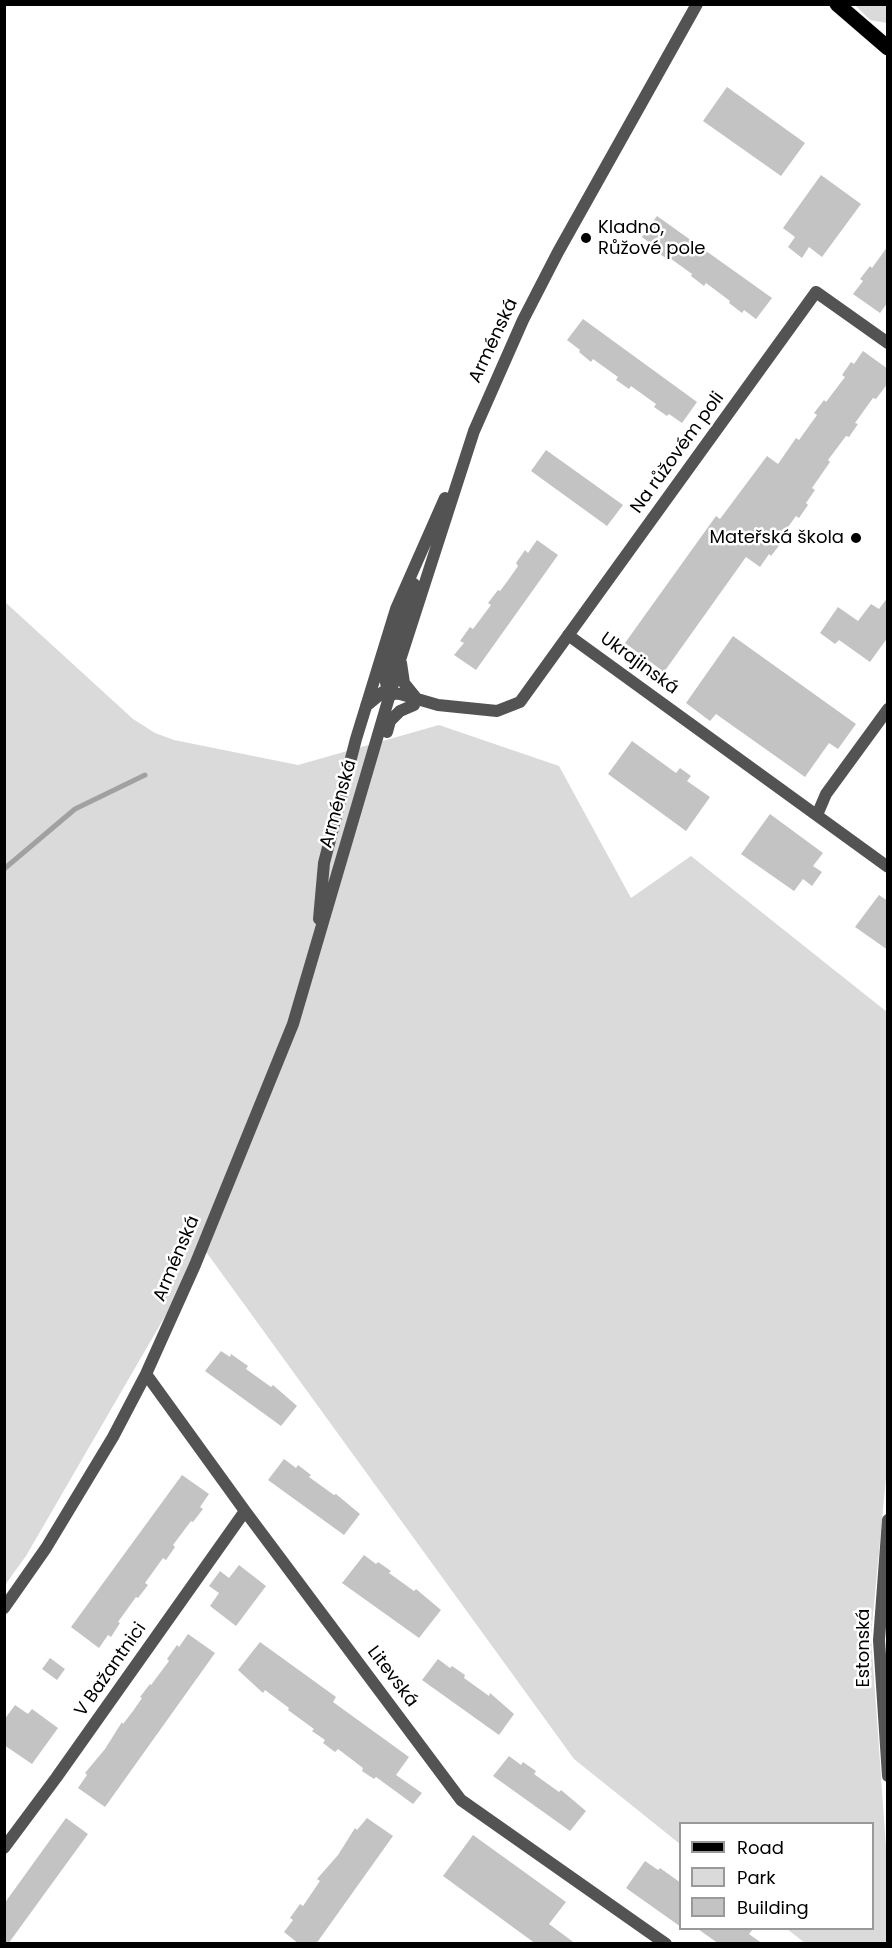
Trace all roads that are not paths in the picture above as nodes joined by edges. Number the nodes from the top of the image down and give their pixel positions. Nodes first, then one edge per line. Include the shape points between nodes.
1 (697, 4) edge
2 (837, 4) edge
3 (888, 48) edge
4 (888, 344) edge
5 (474, 431) junction
6 (436, 518) junction
7 (568, 635) junction
8 (400, 660) junction
9 (391, 693) junction
10 (417, 703) junction
11 (366, 706) junction
12 (888, 709) edge
13 (817, 815) junction
14 (888, 867) edge
15 (327, 909) junction
16 (316, 951) junction
17 (146, 1374) junction
18 (245, 1511) junction
19 (888, 1520) edge
20 (4, 1608) edge
21 (888, 1776) edge
22 (4, 1848) edge
23 (666, 1944) edge

1 - 5 street, Arménská via 558,252
2 - 3 main road
4 - 7 street, Na růžovém poli via 816,292
5 - 6 street
5 - 8 street, Arménská
6 - 9 street via 384,674
6 - 11 street via 396,609
7 - 10 street via 520,702 497,711
7 - 13 street, Ukrajinská
8 - 9 street, Arménská
8 - 10 street via 404,683
9 - 10 street via 398,702
9 - 11 street via 383,692
9 - 15 street, Arménská
10 - 15 street via 390,721
11 - 16 street via 324,863
12 - 13 street via 826,794
13 - 14 street, Ukrajinská
15 - 16 street, Arménská
16 - 17 street, Arménská via 294,1024
17 - 18 street, Litevská
17 - 20 street, Arménská via 81,1492
18 - 22 street, V Bažantnici
18 - 23 street, Litevská via 461,1800
19 - 21 street, Estonská via 879,1640

